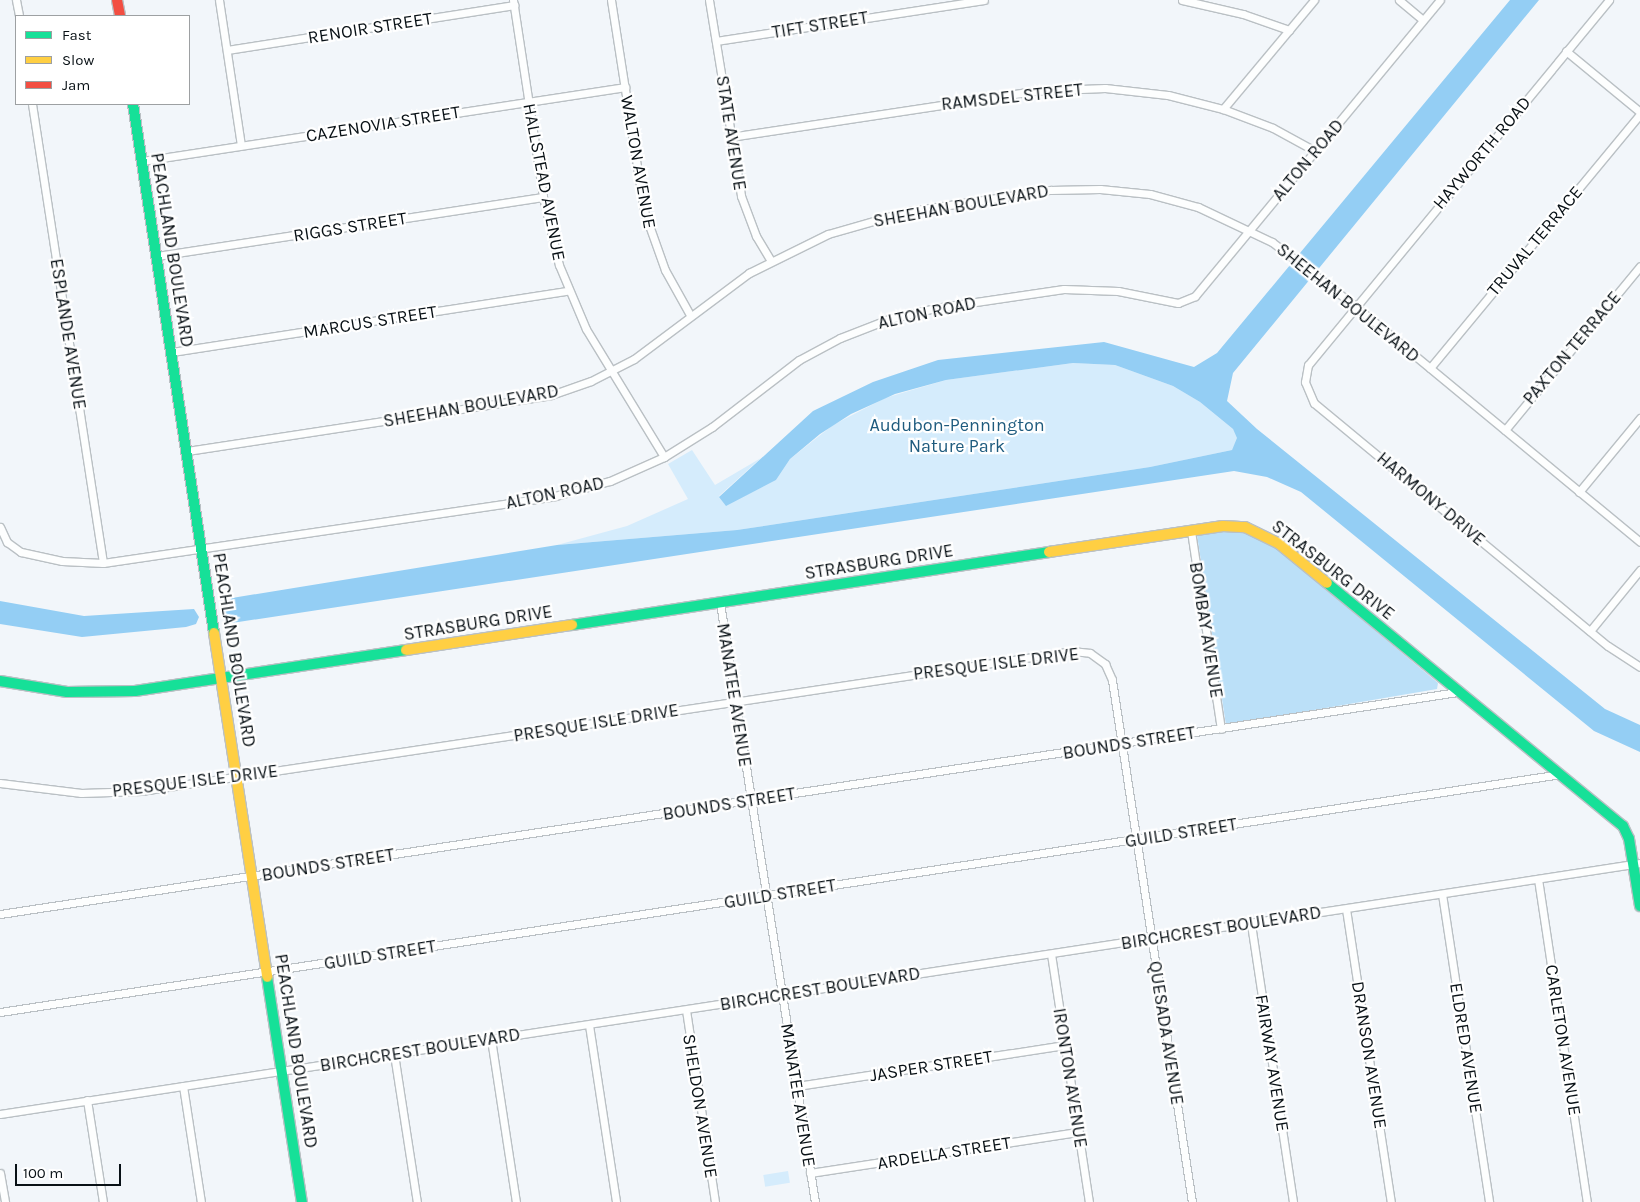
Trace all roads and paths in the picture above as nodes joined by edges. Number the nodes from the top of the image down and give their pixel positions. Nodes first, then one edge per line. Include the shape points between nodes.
1 (16, 0) edge
2 (118, 0) edge
3 (219, 0) edge
4 (611, 0) edge
5 (709, 0) edge
6 (984, 0) edge
7 (1187, 0) edge
8 (1314, 0) edge
9 (1399, 0) edge
10 (1440, 0) edge
11 (1609, 0) edge
12 (514, 3) edge
13 (19, 15) edge
14 (120, 15) edge
15 (1423, 20) junction
16 (1289, 30) junction
17 (716, 41) junction
18 (227, 50) junction
19 (1566, 51) junction
20 (624, 87) junction
21 (529, 101) junction
22 (32, 105) edge
23 (134, 105) edge
24 (1223, 109) junction
25 (1640, 113) edge
26 (730, 137) junction
27 (241, 146) junction
28 (1315, 151) junction
29 (142, 161) junction
30 (544, 197) junction
31 (1250, 229) junction
32 (157, 256) junction
33 (770, 261) junction
34 (1640, 266) edge
35 (568, 291) junction
36 (1355, 306) junction
37 (690, 315) junction
38 (172, 352) junction
39 (1430, 368) junction
40 (611, 372) junction
41 (1640, 418) edge
42 (1504, 430) junction
43 (187, 451) junction
44 (664, 457) junction
45 (1579, 492) junction
46 (0, 527) edge
47 (1191, 531) junction
48 (1640, 542) edge
49 (202, 550) junction
50 (103, 564) junction
51 (1640, 570) edge
52 (720, 603) junction
53 (1590, 631) junction
54 (1640, 667) edge
55 (222, 678) junction
56 (0, 681) edge
57 (1458, 692) junction
58 (735, 702) junction
59 (1221, 729) junction
60 (1122, 744) junction
61 (1560, 774) junction
62 (237, 777) junction
63 (0, 783) edge
64 (750, 801) junction
65 (1137, 840) junction
66 (1637, 863) edge
67 (252, 876) junction
68 (1538, 879) junction
69 (1442, 894) junction
70 (765, 896) junction
71 (1640, 906) edge
72 (1346, 909) junction
73 (0, 914) edge
74 (1250, 924) junction
75 (1152, 939) junction
76 (1051, 954) junction
77 (267, 972) junction
78 (783, 995) junction
79 (686, 1010) junction
80 (0, 1012) edge
81 (589, 1024) junction
82 (492, 1039) junction
83 (1065, 1045) junction
84 (394, 1054) junction
85 (282, 1071) junction
86 (183, 1086) junction
87 (797, 1086) junction
88 (87, 1100) junction
89 (0, 1114) edge
90 (1079, 1132) junction
91 (0, 1173) edge
92 (810, 1173) junction
93 (4, 1202) edge
94 (102, 1202) edge
95 (201, 1202) edge
96 (302, 1202) edge
97 (417, 1202) edge
98 (516, 1202) edge
99 (616, 1202) edge
100 (715, 1202) edge
101 (815, 1202) edge
102 (1089, 1202) edge
103 (1192, 1202) edge
104 (1293, 1202) edge
105 (1391, 1202) edge
106 (1489, 1202) edge
107 (1587, 1202) edge

1 - 13 street
2 - 14 street
3 - 18 street
4 - 20 street, WALTON AVENUE
5 - 17 street, STATE AVENUE
6 - 17 street, TIFT STREET
7 - 16 street
8 - 16 street
9 - 15 street
10 - 15 street, ALTON ROAD
11 - 19 street, HAYWORTH ROAD
12 - 18 street, RENOIR STREET
12 - 21 street, HALLSTEAD AVENUE
15 - 28 street, ALTON ROAD
16 - 24 street
17 - 26 street, STATE AVENUE
18 - 27 street
19 - 25 street
19 - 36 street, HAYWORTH ROAD
20 - 21 street, CAZENOVIA STREET
20 - 37 street, WALTON AVENUE via 648,226 664,270
21 - 27 street, CAZENOVIA STREET
21 - 30 street, HALLSTEAD AVENUE
22 - 50 street, ESPLANDE AVENUE
23 - 29 street, PEACHLAND BOULEVARD
24 - 26 street, RAMSDEL STREET via 1145,92 1057,89
24 - 28 street, RAMSDEL STREET via 1273,128
25 - 39 street, TRUVAL TERRACE
26 - 33 street, STATE AVENUE via 744,206
27 - 29 street, CAZENOVIA STREET
28 - 31 street, ALTON ROAD
29 - 32 street, PEACHLAND BOULEVARD
30 - 32 street, RIGGS STREET
30 - 35 street, HALLSTEAD AVENUE via 553,246
31 - 33 street, SHEEHAN BOULEVARD via 1198,207 1150,194 1100,188 1050,190 884,217 828,234
31 - 36 street, SHEEHAN BOULEVARD via 1294,257
31 - 44 street, ALTON ROAD via 1195,296 1178,303 1118,291 1064,289 935,308 864,328 791,365 712,427
32 - 38 street, PEACHLAND BOULEVARD
33 - 37 street, SHEEHAN BOULEVARD
34 - 42 street, PAXTON TERRACE
35 - 38 street, MARCUS STREET
35 - 40 street, HALLSTEAD AVENUE
36 - 39 street, SHEEHAN BOULEVARD
36 - 53 street, HARMONY DRIVE via 1308,365 1304,374 1307,394
37 - 40 street, SHEEHAN BOULEVARD via 652,347
38 - 43 street, PEACHLAND BOULEVARD
39 - 42 street, SHEEHAN BOULEVARD
40 - 43 street, SHEEHAN BOULEVARD via 571,389 530,399
40 - 44 street, HALLSTEAD AVENUE
41 - 45 street
42 - 45 street, SHEEHAN BOULEVARD
43 - 49 street, PEACHLAND BOULEVARD
44 - 49 street, ALTON ROAD via 610,481 555,496
45 - 48 street, SHEEHAN BOULEVARD
46 - 50 street, ALTON ROAD via 7,542 21,552 62,561
47 - 52 street, STRASBURG DRIVE
47 - 57 street, STRASBURG DRIVE via 1236,526 1261,533
47 - 59 street, BOMBAY AVENUE
49 - 50 street, ALTON ROAD
49 - 55 street, PEACHLAND BOULEVARD
51 - 53 street
52 - 55 street, STRASBURG DRIVE
52 - 58 street, MANATEE AVENUE
53 - 54 street, HARMONY DRIVE
55 - 56 street, STRASBURG DRIVE via 108,693 54,690
55 - 62 street, PEACHLAND BOULEVARD
57 - 59 street, BOUNDS STREET
57 - 61 street, STRASBURG DRIVE
58 - 60 street, PRESQUE ISLE DRIVE via 1081,651 1098,657 1110,672
58 - 62 street, PRESQUE ISLE DRIVE
58 - 64 street, MANATEE AVENUE
59 - 60 street, BOUNDS STREET
60 - 64 street, BOUNDS STREET
60 - 65 street, QUESADA AVENUE
61 - 65 street, GUILD STREET
61 - 66 street, STRASBURG DRIVE via 1622,826
62 - 63 street, PRESQUE ISLE DRIVE via 107,793 47,790
62 - 67 street, PEACHLAND BOULEVARD
64 - 67 street, BOUNDS STREET
64 - 70 street, MANATEE AVENUE
65 - 70 street, GUILD STREET
65 - 75 street, QUESADA AVENUE
66 - 68 street, BIRCHCREST BOULEVARD
66 - 71 street, STRASBURG DRIVE
67 - 73 street, BOUNDS STREET
67 - 77 street, PEACHLAND BOULEVARD
68 - 69 street, BIRCHCREST BOULEVARD
68 - 107 street, CARLETON AVENUE
69 - 72 street, BIRCHCREST BOULEVARD
69 - 106 street, ELDRED AVENUE
70 - 77 street, GUILD STREET
70 - 78 street, MANATEE AVENUE
72 - 74 street, BIRCHCREST BOULEVARD
72 - 105 street, DRANSON AVENUE
74 - 75 street, BIRCHCREST BOULEVARD
74 - 104 street, FAIRWAY AVENUE
75 - 76 street, BIRCHCREST BOULEVARD
75 - 103 street, QUESADA AVENUE
76 - 78 street, BIRCHCREST BOULEVARD
76 - 83 street, IRONTON AVENUE
77 - 80 street, GUILD STREET
77 - 85 street, PEACHLAND BOULEVARD
78 - 79 street, BIRCHCREST BOULEVARD
78 - 87 street, MANATEE AVENUE
79 - 81 street, BIRCHCREST BOULEVARD
79 - 100 street, SHELDON AVENUE
81 - 82 street, BIRCHCREST BOULEVARD
81 - 99 street
82 - 84 street, BIRCHCREST BOULEVARD
82 - 98 street
83 - 87 street, JASPER STREET
83 - 90 street, IRONTON AVENUE
84 - 85 street, BIRCHCREST BOULEVARD
84 - 97 street
85 - 86 street, BIRCHCREST BOULEVARD
85 - 96 street, PEACHLAND BOULEVARD
86 - 88 street, BIRCHCREST BOULEVARD
86 - 95 street
87 - 92 street, MANATEE AVENUE
88 - 89 street, BIRCHCREST BOULEVARD
88 - 94 street
90 - 92 street, ARDELLA STREET
90 - 102 street, IRONTON AVENUE
91 - 93 street
92 - 101 street, MANATEE AVENUE

